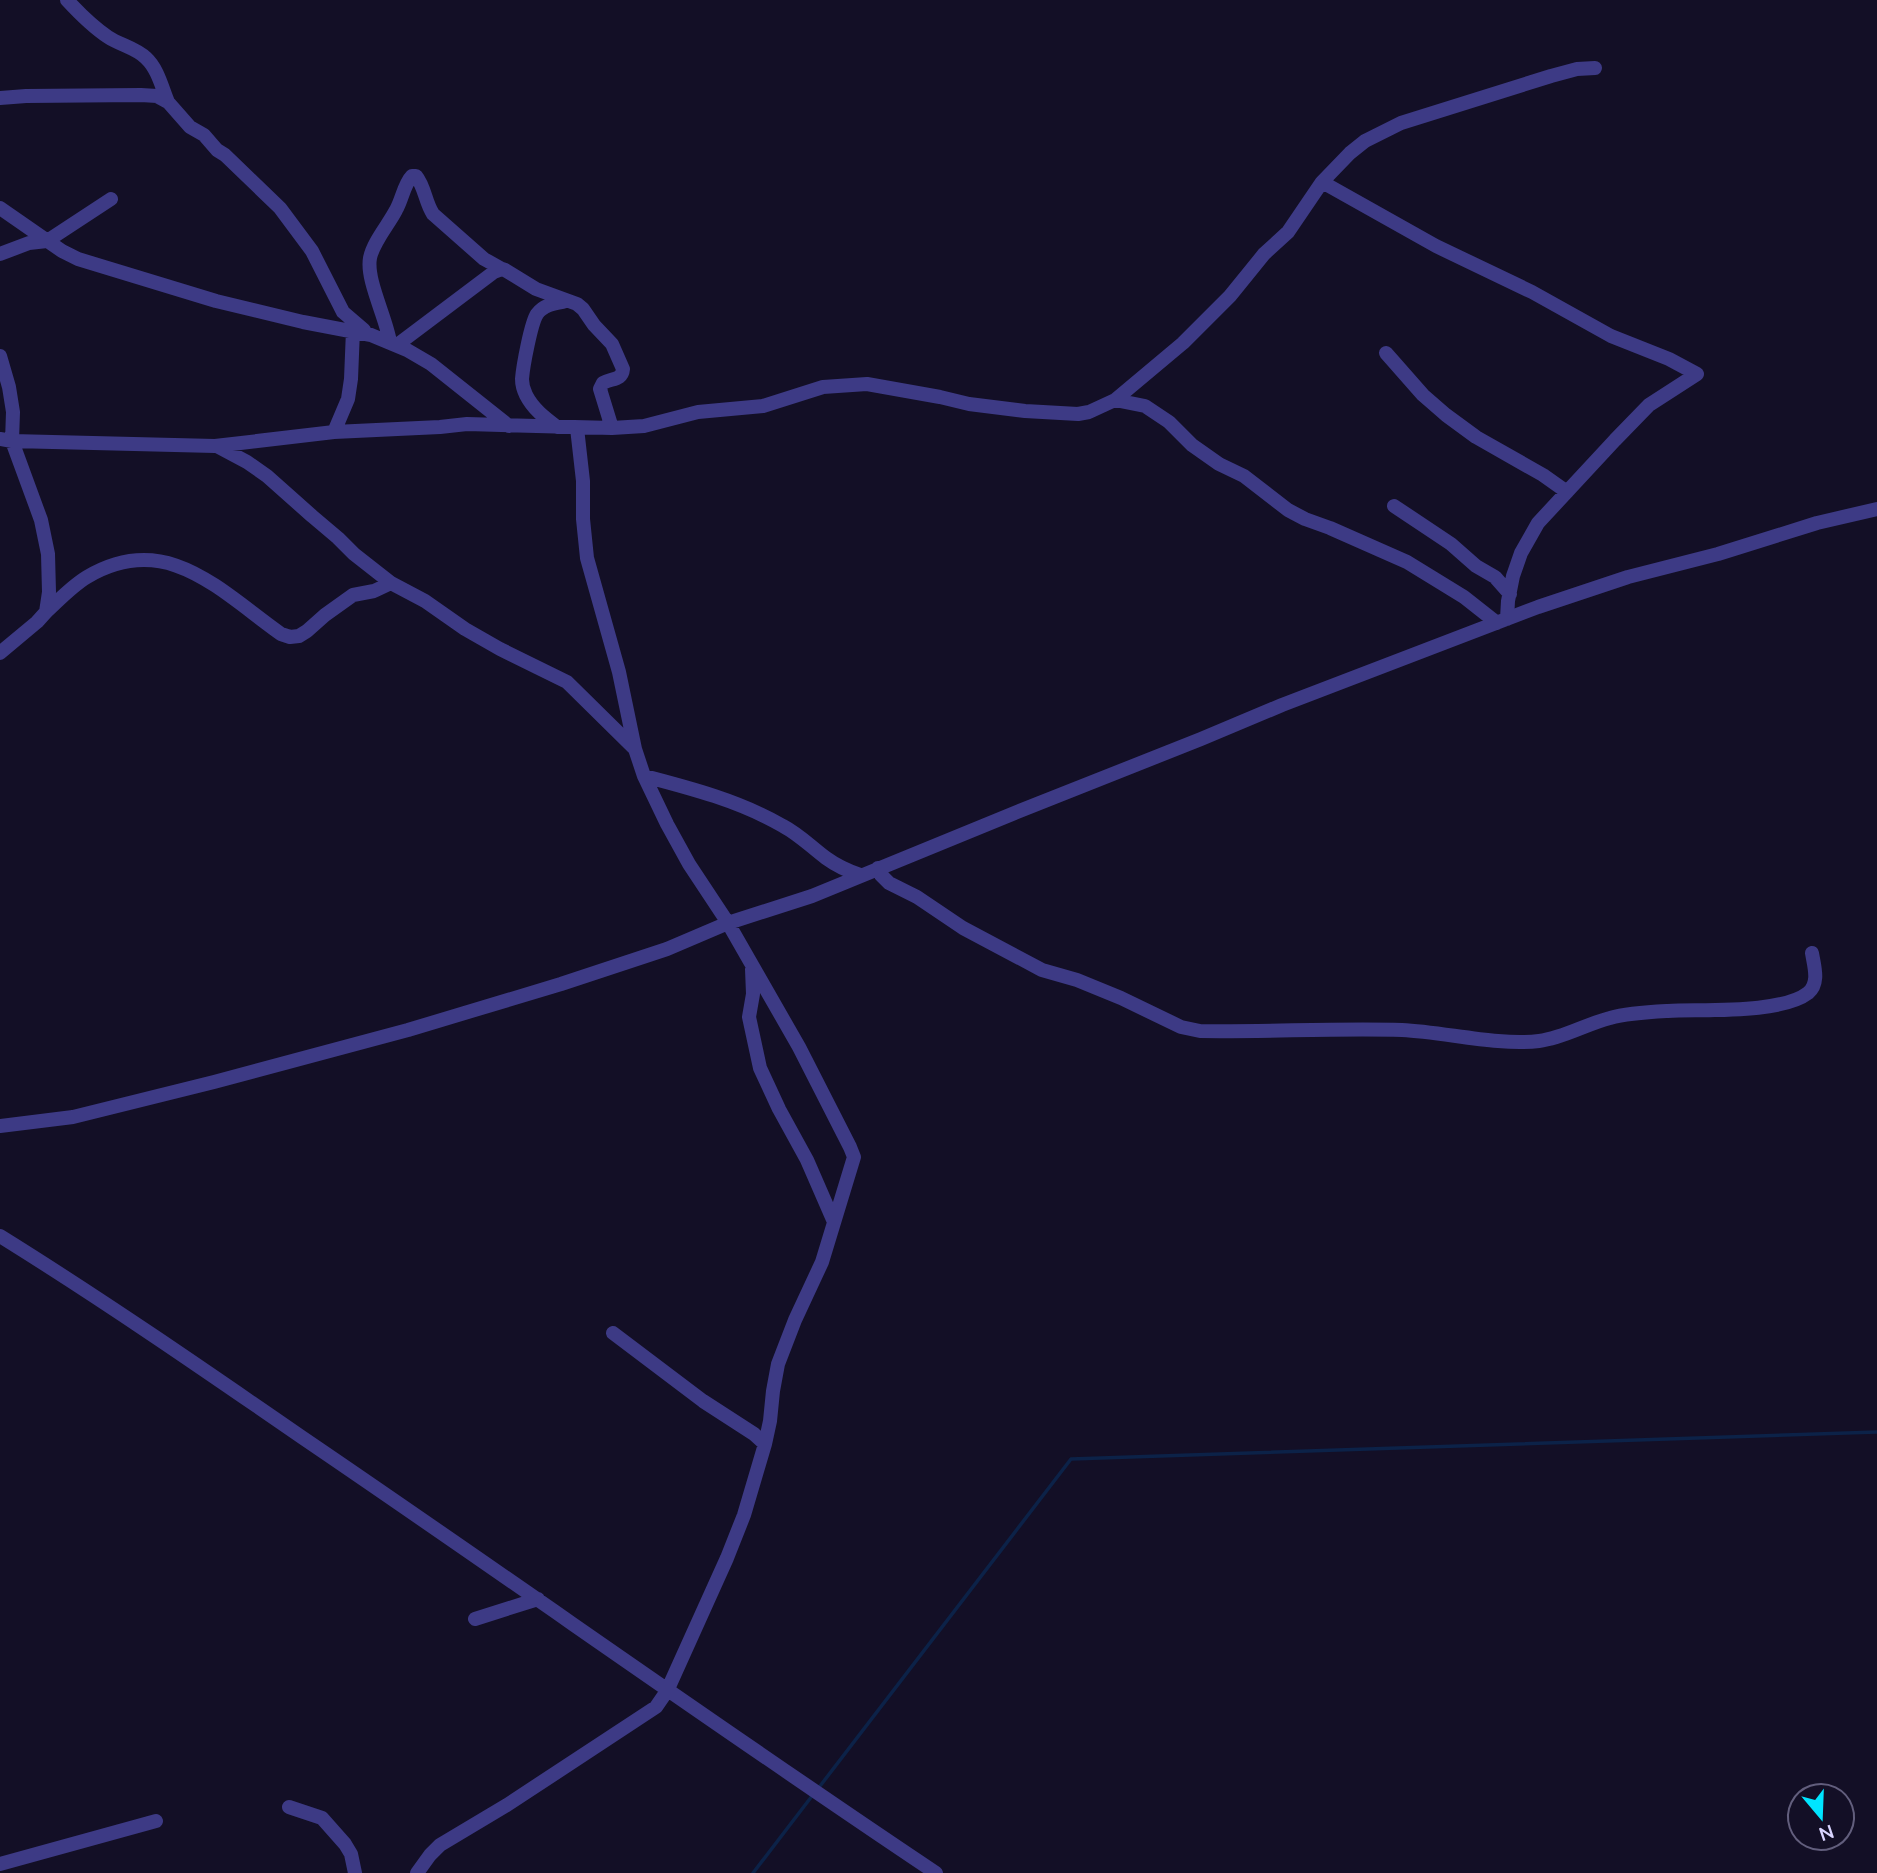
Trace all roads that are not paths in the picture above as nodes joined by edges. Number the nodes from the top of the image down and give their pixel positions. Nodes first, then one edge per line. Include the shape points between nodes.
1 (67, 0) edge
2 (1595, 68) dead end
3 (0, 99) edge
4 (168, 103) junction
5 (1322, 182) junction
6 (111, 199) dead end
7 (0, 208) edge
8 (47, 241) junction
9 (0, 254) edge
10 (502, 269) junction
11 (569, 301) junction
12 (353, 330) junction
13 (371, 335) junction
14 (393, 344) junction
15 (1387, 354) dead end
16 (0, 355) edge
17 (1115, 400) junction
18 (509, 426) junction
19 (557, 427) junction
20 (577, 428) junction
21 (612, 428) junction
22 (334, 432) junction
23 (6, 440) edge
24 (215, 446) junction
25 (1567, 492) junction
26 (1394, 506) dead end
27 (1877, 509) edge
28 (391, 583) junction
29 (1510, 594) junction
30 (46, 612) junction
31 (1502, 621) junction
32 (0, 653) edge
33 (635, 749) junction
34 (644, 776) junction
35 (878, 869) junction
36 (860, 875) junction
37 (728, 923) junction
38 (1812, 953) dead end
39 (752, 964) junction
40 (0, 1126) edge
41 (834, 1222) junction
42 (0, 1236) edge
43 (613, 1333) dead end
44 (765, 1444) junction
45 (537, 1599) junction
46 (475, 1619) dead end
47 (667, 1691) junction
48 (289, 1807) dead end
49 (156, 1821) dead end
50 (0, 1864) edge
51 (355, 1873) edge
52 (417, 1873) edge
53 (936, 1873) edge

1 - 4 street via 109,38 148,60
2 - 5 street via 1551,76 1401,123 1366,141
3 - 4 street via 141,95 157,96
4 - 13 street via 280,208 312,251 342,312
5 - 17 street via 1287,232 1230,296
5 - 25 street via 1611,336 1697,374 1648,405
6 - 8 street
7 - 8 street
8 - 9 street
8 - 12 street via 78,259 216,301
10 - 11 street
10 - 14 street
10 - 14 street via 433,214 420,181 412,176 370,257 371,278
11 - 19 street via 552,304 536,315 522,379 538,412
11 - 21 street via 583,309 612,344 623,369 621,376 601,386
12 - 13 street
12 - 22 street via 348,399
13 - 14 street
14 - 18 street via 431,365
15 - 25 street via 1446,415
16 - 23 street via 13,412
17 - 21 street via 1079,414 1025,411 867,384 848,385 823,387 763,406
17 - 31 street via 1145,406 1192,445 1288,510 1407,562
18 - 19 street
18 - 22 street
19 - 20 street
20 - 21 street
20 - 33 street via 587,558
22 - 24 street
23 - 24 street
23 - 30 street via 41,520 48,554
24 - 28 street via 267,476
25 - 29 street via 1538,523 1521,553
26 - 29 street via 1451,544
27 - 31 street via 1628,577
28 - 30 street via 354,595 307,631 290,637 180,565 151,559 120,563 94,573
28 - 33 street via 488,642 567,682
29 - 31 street
30 - 32 street
31 - 35 street
33 - 34 street
34 - 36 street via 753,811
34 - 37 street via 689,864
35 - 36 street
35 - 38 street via 889,883 1042,970 1200,1031 1402,1031 1540,1041 1619,1016 1760,1008 1795,999 1813,987
36 - 37 street
37 - 39 street
37 - 40 street via 655,953 384,1037 73,1117
39 - 41 street via 749,1017 760,1068
39 - 41 street via 850,1147 853,1157
41 - 44 street via 822,1262 778,1364
42 - 45 street via 190,1360
43 - 44 street
44 - 47 street via 727,1558
45 - 46 street
45 - 47 street
47 - 52 street via 656,1707 440,1845
47 - 53 street
48 - 51 street via 322,1818 351,1854
49 - 50 street

